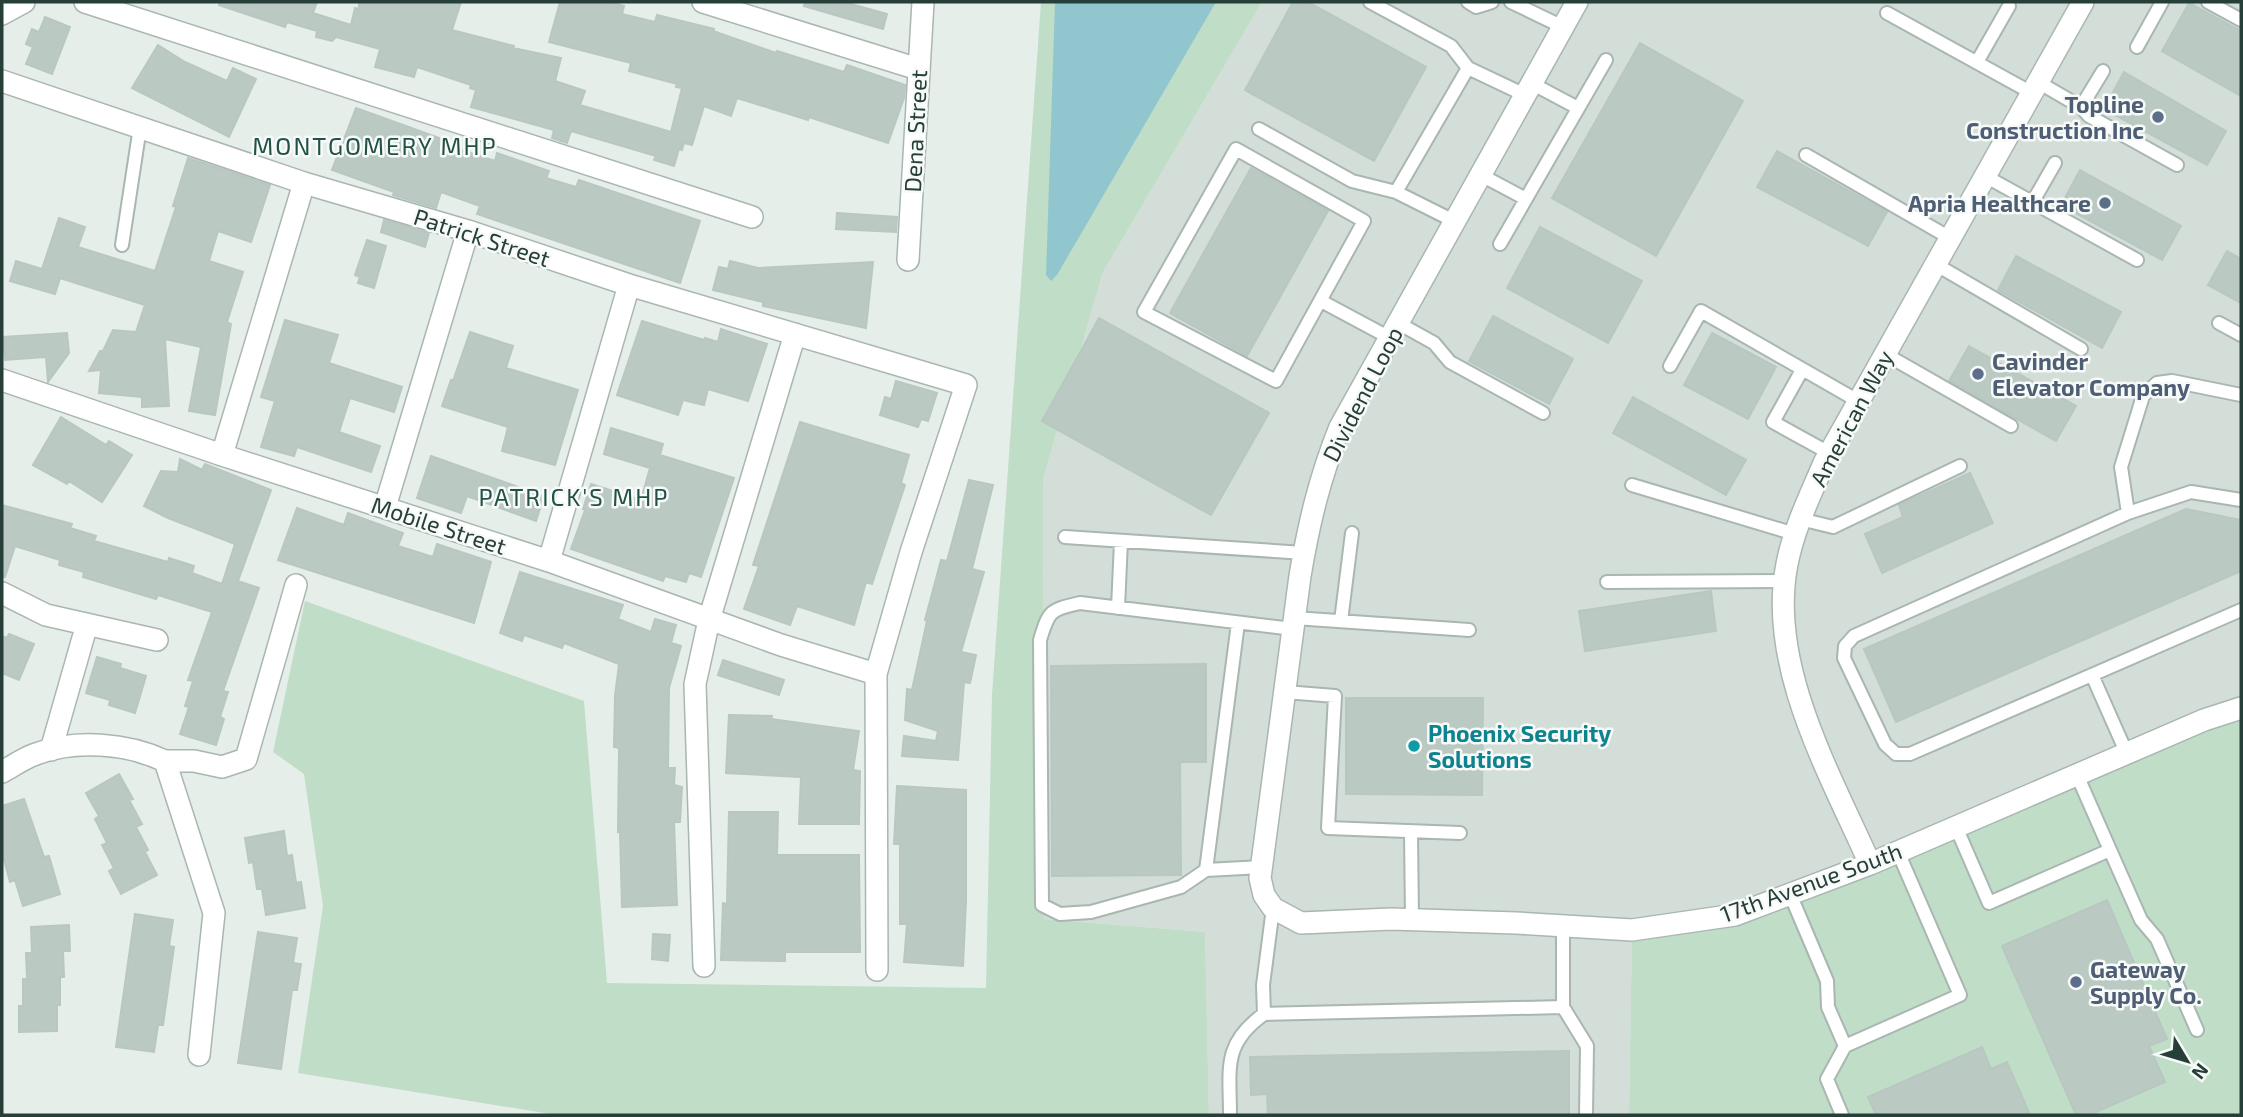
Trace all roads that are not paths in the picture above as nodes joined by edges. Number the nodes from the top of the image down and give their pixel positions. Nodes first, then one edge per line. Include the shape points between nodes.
1 (24, 2) edge
2 (85, 2) edge
3 (703, 2) edge
4 (923, 2) edge
5 (1370, 2) edge
6 (1468, 2) edge
7 (1492, 2) edge
8 (1511, 2) edge
9 (1577, 2) edge
10 (2162, 2) edge
11 (2208, 2) edge
12 (2078, 4) edge
13 (2008, 6) dead end
14 (1887, 13) dead end
15 (2, 15) edge
16 (2241, 20) edge
17 (1563, 27) junction
18 (2137, 47) dead end
19 (1606, 60) dead end
20 (1977, 62) junction
21 (1468, 68) junction
22 (918, 69) junction
23 (2103, 71) dead end
24 (2, 81) edge
25 (2035, 87) junction
26 (1528, 89) junction
27 (2081, 107) junction
28 (1578, 108) junction
29 (140, 127) junction
30 (1259, 129) dead end
31 (1806, 155) dead end
32 (2055, 163) dead end
33 (2177, 164) dead end
34 (1480, 175) junction
35 (1985, 176) junction
36 (304, 183) junction
37 (1396, 192) junction
38 (1526, 199) junction
39 (2032, 202) junction
40 (752, 217) dead end
41 (1454, 221) junction
42 (468, 232) junction
43 (1950, 238) junction
44 (1500, 244) dead end
45 (121, 245) dead end
46 (908, 260) dead end
47 (2137, 260) dead end
48 (1935, 264) junction
49 (629, 285) junction
50 (1321, 301) junction
51 (2219, 323) dead end
52 (1394, 330) junction
53 (795, 334) junction
54 (2241, 335) edge
55 (2081, 349) dead end
56 (1885, 354) junction
57 (1670, 366) dead end
58 (1802, 370) junction
59 (2, 380) edge
60 (2241, 395) edge
61 (1858, 401) junction
62 (1543, 413) dead end
63 (2011, 426) dead end
64 (1829, 453) junction
65 (222, 455) junction
66 (1960, 466) dead end
67 (1632, 485) dead end
68 (2241, 500) edge
69 (385, 507) junction
70 (2128, 513) junction
71 (1798, 526) junction
72 (1352, 533) dead end
73 (1065, 537) dead end
74 (1121, 541) junction
75 (1304, 553) junction
76 (549, 561) junction
77 (1786, 581) junction
78 (1607, 582) dead end
79 (296, 585) dead end
80 (2, 593) edge
81 (1118, 608) junction
82 (2241, 610) edge
83 (709, 620) junction
84 (1341, 621) junction
85 (1238, 623) junction
86 (87, 624) junction
87 (1294, 624) junction
88 (1469, 631) dead end
89 (157, 640) dead end
90 (876, 674) junction
91 (2092, 675) junction
92 (1285, 692) junction
93 (2241, 708) edge
94 (51, 750) junction
95 (2127, 754) junction
96 (165, 761) junction
97 (2, 772) edge
98 (2077, 775) junction
99 (1956, 827) junction
100 (1411, 831) junction
101 (1460, 833) dead end
102 (2110, 850) junction
103 (1898, 852) junction
104 (1870, 864) junction
105 (1262, 867) junction
106 (1206, 870) junction
107 (1790, 894) junction
108 (1273, 908) junction
109 (1412, 919) junction
110 (1563, 926) junction
111 (704, 966) dead end
112 (877, 970) dead end
113 (1563, 1007) junction
114 (1264, 1014) junction
115 (2197, 1030) dead end
116 (1845, 1046) junction
117 (199, 1055) dead end
118 (1230, 1115) edge
119 (1586, 1115) edge
120 (1842, 1115) edge

1 - 15 street
2 - 40 street
3 - 22 street
4 - 22 street, Dena Street
5 - 21 lane via 1451,46
6 - 7 lane via 1476,6
8 - 17 lane
9 - 17 street, Dividend Loop
10 - 18 lane
11 - 16 lane
12 - 25 street, American Way
13 - 20 lane
14 - 20 lane
17 - 26 street, Dividend Loop
19 - 28 lane
20 - 25 lane
21 - 26 lane
21 - 37 lane
22 - 46 street, Dena Street
23 - 27 lane
24 - 29 street, Patrick Street
25 - 27 lane
25 - 35 street, American Way
26 - 28 lane
26 - 34 street, Dividend Loop
27 - 33 lane via 2089,116
28 - 38 lane
29 - 36 street, Patrick Street
29 - 45 lane
30 - 37 lane via 1352,181
31 - 43 lane
32 - 39 lane
34 - 38 lane
34 - 41 street, Dividend Loop
35 - 39 lane
35 - 43 street, American Way
36 - 42 street, Patrick Street
36 - 65 street
37 - 41 lane
38 - 44 lane
39 - 47 lane
41 - 52 street, Dividend Loop
42 - 49 street, Patrick Street
42 - 69 street
43 - 48 street, American Way
48 - 55 lane
48 - 56 street, American Way
49 - 53 street, Patrick Street
49 - 76 street
50 - 50 lane via 1364,221 1236,149 1144,312 1276,381
50 - 52 lane
51 - 54 lane
52 - 62 lane via 1434,343 1450,362
52 - 75 street, Dividend Loop via 1340,427 1323,468
53 - 83 street
53 - 90 street, Patrick Street via 966,385
56 - 61 street, American Way
56 - 63 lane
57 - 58 lane via 1701,311
58 - 61 lane
58 - 64 lane via 1773,422
59 - 65 street, Mobile Street
60 - 70 lane via 2172,381 2157,383 2143,396 2121,467
61 - 64 street, American Way
64 - 71 street, American Way
65 - 69 street, Mobile Street
66 - 71 lane via 1833,527
67 - 71 lane
68 - 70 lane via 2191,492
69 - 76 street, Mobile Street
70 - 91 lane via 1854,636 1844,646 1844,658 1885,744 1896,754 1910,754
71 - 77 street, American Way
72 - 84 lane
73 - 74 lane
74 - 75 lane
74 - 81 lane
75 - 87 street, Dividend Loop
76 - 83 street, Mobile Street
77 - 78 lane
77 - 104 street, American Way via 1790,671 1802,711
79 - 96 street via 246,759 222,768 194,761
80 - 86 street via 46,615
81 - 85 lane
81 - 106 lane via 1080,603 1055,609 1040,640 1042,905 1060,914 1091,912 1181,887
82 - 91 lane
83 - 90 street, Mobile Street
83 - 111 street via 695,684
84 - 87 lane
84 - 88 lane
85 - 87 lane
85 - 106 lane
86 - 89 street
86 - 94 street
87 - 92 street, Dividend Loop
90 - 112 street
91 - 95 lane
92 - 100 lane via 1335,696 1328,828
92 - 105 street, Dividend Loop
93 - 95 street, 17th Avenue South
94 - 96 street via 103,746 147,753
94 - 97 street
95 - 98 street, 17th Avenue South
96 - 117 street via 214,913
98 - 99 street, 17th Avenue South
98 - 102 lane
99 - 102 lane via 1989,903
99 - 103 street, 17th Avenue South
100 - 101 lane
100 - 109 lane
102 - 115 lane via 2141,920 2157,939
103 - 104 street, 17th Avenue South
103 - 116 lane via 1960,995
104 - 107 street, 17th Avenue South
105 - 106 lane
105 - 108 street, Dividend Loop via 1264,895
107 - 110 street, 17th Avenue South via 1735,915 1632,930
107 - 116 lane via 1827,981 1828,1007
108 - 109 street, 17th Avenue South via 1301,923
108 - 114 lane
109 - 110 street, 17th Avenue South
110 - 113 lane
113 - 114 lane
113 - 119 lane via 1587,1046
114 - 118 lane via 1234,1044
116 - 120 lane via 1827,1079

